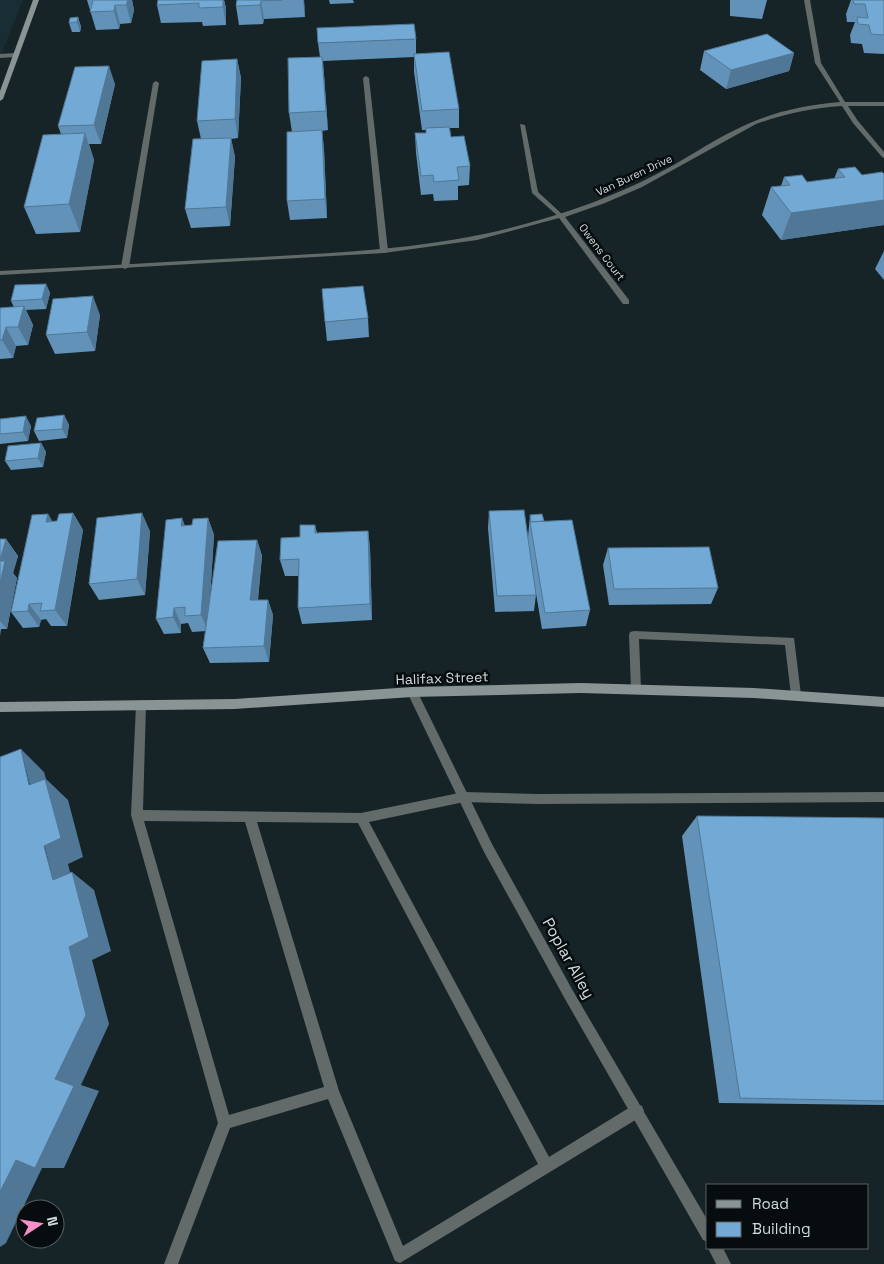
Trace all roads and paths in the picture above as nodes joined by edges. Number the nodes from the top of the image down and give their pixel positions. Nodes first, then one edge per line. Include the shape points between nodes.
1 (36, 0) edge
2 (807, 0) edge
3 (16, 55) junction
4 (0, 56) edge
5 (366, 78) dead end
6 (156, 83) dead end
7 (0, 99) edge
8 (843, 104) junction
9 (884, 104) edge
10 (522, 124) dead end
11 (884, 156) edge
12 (561, 216) junction
13 (384, 251) junction
14 (125, 266) junction
15 (0, 273) edge
16 (626, 302) dead end
17 (636, 690) junction
18 (412, 692) junction
19 (796, 695) junction
20 (884, 702) edge
21 (141, 705) junction
22 (0, 707) edge
23 (464, 797) junction
24 (884, 797) edge
25 (137, 815) junction
26 (250, 816) junction
27 (361, 818) junction
28 (332, 1091) junction
29 (637, 1111) junction
30 (226, 1123) junction
31 (546, 1167) junction
32 (706, 1232) edge
33 (716, 1249) edge
34 (171, 1264) edge
35 (724, 1264) edge

1 - 3 main road
2 - 8 street via 818,63
3 - 4 street
3 - 7 main road
5 - 13 street
6 - 14 street
8 - 9 street, Van Buren Drive
8 - 11 street
8 - 12 street, Van Buren Drive via 816,106 756,122 656,177
10 - 12 street, Owens Court via 535,193
12 - 13 street, Van Buren Drive via 479,236
12 - 16 street, Owens Court
13 - 14 street, Van Buren Drive
14 - 15 street, Van Buren Drive
17 - 18 main road, Halifax Street
17 - 19 main road, Halifax Street
17 - 19 street via 634,635 790,640
18 - 21 main road, Halifax Street via 235,704
18 - 23 street, Poplar Alley
19 - 20 main road, Halifax Street
21 - 22 main road, Halifax Street
21 - 25 street
23 - 24 street
23 - 27 street
23 - 29 street, Poplar Alley via 488,848
25 - 26 street
25 - 30 street
26 - 27 street
26 - 28 street
27 - 31 street
28 - 30 street
28 - 31 street via 400,1256
29 - 31 street
29 - 32 street, Poplar Alley
30 - 34 street
33 - 35 street

